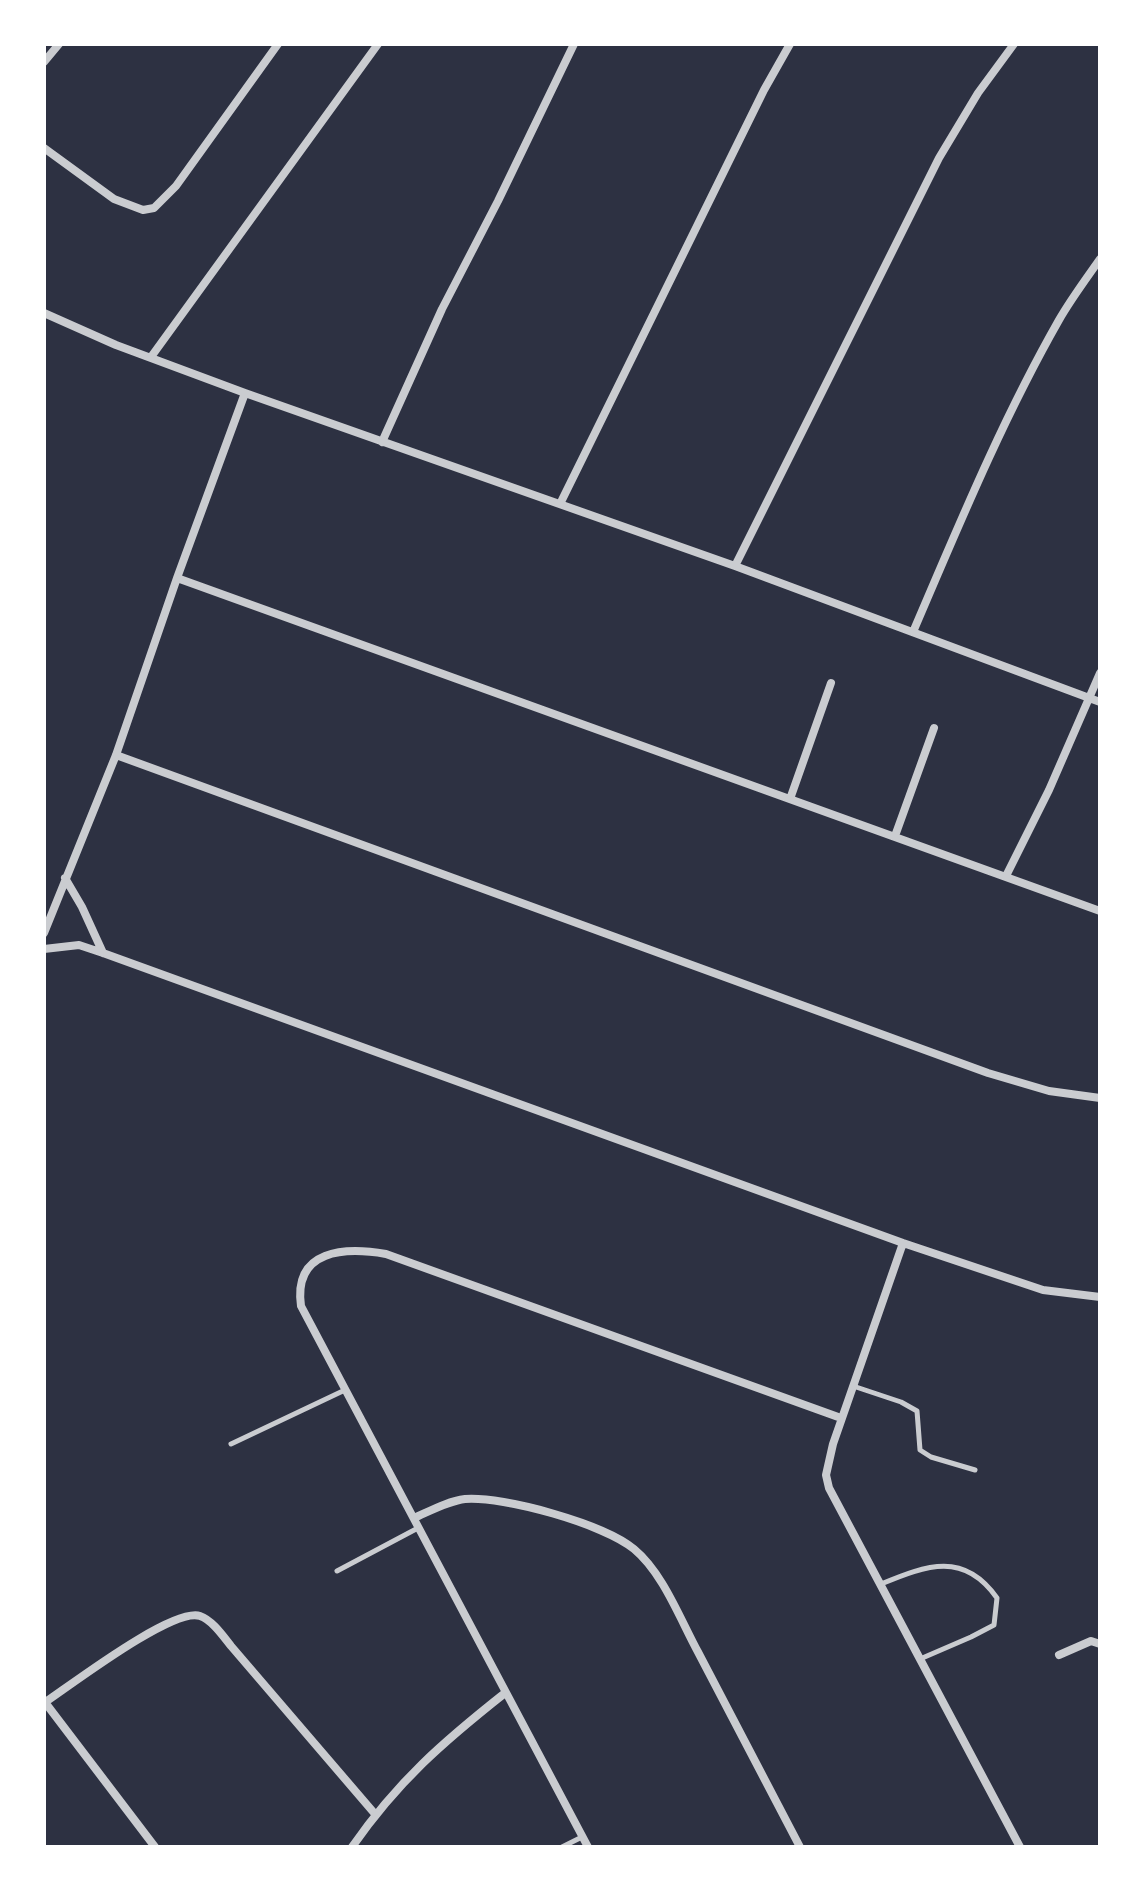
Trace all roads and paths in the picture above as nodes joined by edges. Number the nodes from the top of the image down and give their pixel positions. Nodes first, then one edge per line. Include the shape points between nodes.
1 (59, 44) edge
2 (278, 44) edge
3 (378, 44) edge
4 (574, 44) edge
5 (790, 44) edge
6 (1014, 44) edge
7 (44, 62) edge
8 (44, 148) edge
9 (1100, 259) edge
10 (44, 313) edge
11 (151, 357) junction
12 (245, 393) junction
13 (382, 442) junction
14 (560, 504) junction
15 (735, 566) junction
16 (177, 578) junction
17 (913, 632) junction
18 (1100, 673) edge
19 (831, 683) dead end
20 (1088, 698) junction
21 (1100, 702) edge
22 (934, 728) dead end
23 (116, 755) junction
24 (790, 799) junction
25 (895, 836) junction
26 (1006, 876) junction
27 (65, 878) junction
28 (1100, 911) edge
29 (44, 933) edge
30 (44, 949) edge
31 (103, 953) junction
32 (1100, 1098) edge
33 (903, 1243) junction
34 (1100, 1297) edge
35 (853, 1386) junction
36 (346, 1390) junction
37 (841, 1418) junction
38 (231, 1444) dead end
39 (975, 1470) dead end
40 (414, 1518) junction
41 (419, 1528) junction
42 (337, 1571) dead end
43 (880, 1585) junction
44 (1100, 1644) edge
45 (1059, 1655) dead end
46 (920, 1659) junction
47 (505, 1693) junction
48 (44, 1702) edge
49 (375, 1814) junction
50 (583, 1837) junction
51 (155, 1847) edge
52 (352, 1847) edge
53 (562, 1847) edge
54 (588, 1847) edge
55 (800, 1847) edge
56 (1020, 1847) edge

1 - 7 street
2 - 8 street via 176,186 154,208 143,210 114,199
3 - 11 street
4 - 13 street
5 - 14 street
6 - 15 street via 939,158
9 - 17 street via 1030,376 975,486
10 - 11 street
11 - 12 street
12 - 13 street
12 - 16 street
13 - 14 street
14 - 15 street
15 - 17 street
16 - 23 street
16 - 24 street
17 - 20 street
18 - 20 street
19 - 24 street
20 - 21 street
20 - 26 street
22 - 25 street
23 - 27 street
23 - 32 street via 988,1073 1049,1091
24 - 25 street
25 - 26 street
26 - 28 street
27 - 29 street
27 - 31 street
30 - 31 street via 79,945
31 - 33 street
33 - 34 street via 1043,1290
33 - 35 street
35 - 37 street
35 - 39 lane via 917,1411 920,1450
36 - 37 street via 301,1306 299,1292 313,1264 334,1252 357,1249 386,1254
36 - 38 lane
36 - 40 street
37 - 43 street via 828,1464 829,1488
40 - 41 street
40 - 55 street via 448,1503 483,1500 549,1512 635,1550 665,1592
41 - 42 lane
41 - 47 street
43 - 46 street
43 - 46 lane via 919,1568 944,1565 983,1578 997,1598 994,1625
44 - 45 street via 1091,1641
46 - 56 street
47 - 49 street via 419,1765
47 - 50 street
48 - 49 street via 161,1625 200,1616
48 - 51 street
49 - 52 street
50 - 53 lane
50 - 54 street

